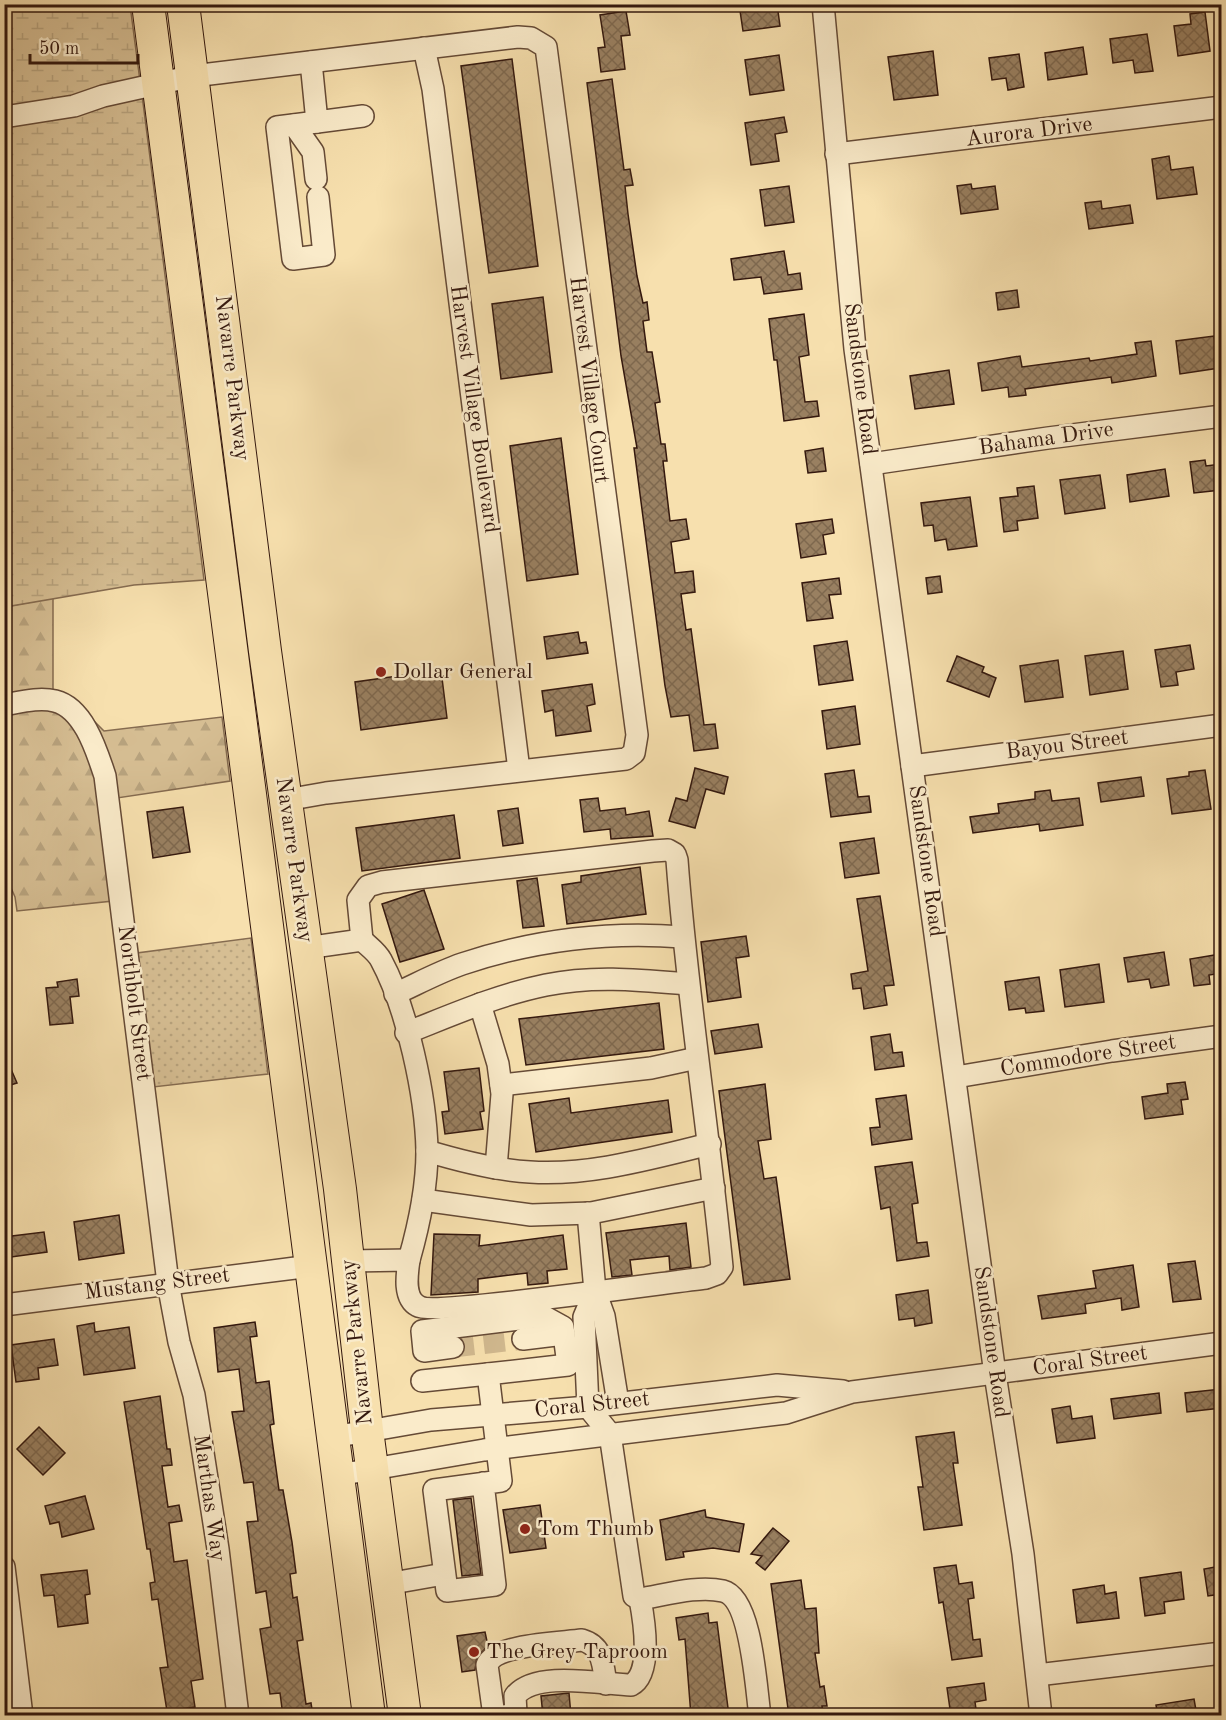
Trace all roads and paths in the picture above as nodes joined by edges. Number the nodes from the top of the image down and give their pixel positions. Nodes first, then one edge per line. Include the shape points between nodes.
1 (148, 4) edge
2 (183, 4) edge
3 (823, 4) edge
4 (424, 48) junction
5 (311, 62) junction
6 (193, 76) junction
7 (158, 84) junction
8 (1221, 107) edge
9 (363, 116) dead end
10 (4, 117) edge
11 (317, 122) junction
12 (294, 124) junction
13 (836, 154) junction
14 (1221, 416) edge
15 (871, 464) junction
16 (4, 705) edge
17 (1221, 725) edge
18 (912, 766) junction
19 (519, 770) junction
20 (286, 800) junction
21 (262, 891) junction
22 (683, 937) junction
23 (362, 940) junction
24 (306, 948) junction
25 (272, 963) junction
26 (688, 984) junction
27 (395, 994) junction
28 (480, 1004) junction
29 (316, 1015) junction
30 (406, 1033) junction
31 (1221, 1036) edge
32 (697, 1058) junction
33 (956, 1077) junction
34 (501, 1085) junction
35 (710, 1144) junction
36 (427, 1151) junction
37 (496, 1168) junction
38 (714, 1188) junction
39 (423, 1200) junction
40 (588, 1213) junction
41 (409, 1260) junction
42 (348, 1261) junction
43 (311, 1266) junction
44 (168, 1282) junction
45 (595, 1291) junction
46 (4, 1305) edge
47 (564, 1334) junction
48 (523, 1339) tunnel mouth
49 (1221, 1343) edge
50 (453, 1347) tunnel mouth
51 (488, 1374) junction
52 (995, 1374) junction
53 (422, 1381) dead end
54 (852, 1392) junction
55 (618, 1403) junction
56 (588, 1407) junction
57 (492, 1415) junction
58 (368, 1430) junction
59 (618, 1433) junction
60 (333, 1437) junction
61 (496, 1449) junction
62 (372, 1471) junction
63 (338, 1475) junction
64 (483, 1483) junction
65 (4, 1567) edge
66 (444, 1574) junction
67 (387, 1584) junction
68 (640, 1599) junction
69 (1221, 1653) edge
70 (1037, 1675) junction
71 (606, 1684) junction
72 (22, 1716) edge
73 (238, 1716) edge
74 (369, 1716) edge
75 (405, 1716) edge
76 (494, 1716) edge
77 (505, 1716) edge
78 (760, 1716) edge
79 (1041, 1716) edge

1 - 7 highway, Navarre Parkway
2 - 6 highway, Navarre Parkway
3 - 13 street, Sandstone Road
4 - 5 street, Harvest Village Court
4 - 19 street, Harvest Village Boulevard via 433,88
4 - 19 street, Harvest Village Court via 518,37 540,42 548,54 637,743 632,756 626,759
5 - 6 street, Harvest Village Court
5 - 11 street
6 - 7 street, Harvest Village Court
6 - 20 highway, Navarre Parkway
7 - 10 street, Harvest Village Court via 74,106
7 - 21 highway, Navarre Parkway
8 - 13 street, Aurora Drive
9 - 11 street
11 - 12 street
12 - 12 street via 277,127 293,260 324,255 313,152
13 - 15 street, Sandstone Road
14 - 15 street, Bahama Drive
15 - 18 street, Sandstone Road
16 - 44 street, Northbolt Street via 57,701 73,712 95,747 105,776
17 - 18 street, Bayou Street
18 - 33 street, Sandstone Road
19 - 20 street, Harvest Village Court
20 - 24 highway, Navarre Parkway
21 - 24 highway via 289,934
21 - 25 highway, Navarre Parkway
22 - 23 street via 677,860 668,850 368,886 358,900
22 - 26 street
22 - 27 street via 582,936 526,946 460,964
23 - 24 street
23 - 27 street via 380,957
24 - 29 highway, Navarre Parkway
25 - 29 highway via 291,970
25 - 43 highway, Navarre Parkway
26 - 28 street via 618,978 548,984
26 - 32 street
27 - 30 street
28 - 30 street
28 - 34 street
29 - 42 highway, Navarre Parkway
30 - 36 street via 422,1100
31 - 33 street, Commodore Street
32 - 34 street via 651,1068
32 - 35 street
33 - 52 street, Sandstone Road
34 - 37 street
35 - 37 street via 586,1170 530,1172
35 - 38 street
36 - 37 street
36 - 39 street
38 - 40 street
38 - 45 street via 722,1267 717,1274
39 - 40 street via 531,1215
39 - 41 street
40 - 45 street
41 - 42 street
41 - 45 street via 410,1296 424,1310
42 - 58 highway, Navarre Parkway
43 - 44 street, Mustang Street
43 - 60 highway, Navarre Parkway
44 - 46 street, Mustang Street
44 - 73 street, Marthas Way via 194,1395
45 - 55 street via 604,1316
45 - 56 street via 584,1317
47 - 48 street
47 - 50 street via 563,1327 543,1316 422,1330 424,1350
47 - 51 street via 568,1365
49 - 52 street, Coral Street
51 - 53 street
51 - 57 street
52 - 54 street, Coral Street
52 - 70 street, Sandstone Road
54 - 55 street, Coral Street via 777,1385
54 - 59 street, Coral Street via 786,1413
55 - 56 street, Coral Street
56 - 57 street, Coral Street
56 - 59 street
57 - 58 street, Coral Street
57 - 61 street
58 - 60 street, Coral Street
58 - 62 highway, Navarre Parkway
59 - 61 street, Coral Street
59 - 68 street via 645,1592
60 - 63 highway, Navarre Parkway
61 - 62 street, Coral Street
61 - 64 street via 501,1480
62 - 63 street, Coral Street
62 - 67 highway, Navarre Parkway
63 - 74 highway, Navarre Parkway
64 - 66 street via 434,1490
64 - 66 street via 495,1584 447,1590
65 - 72 street
66 - 67 street
67 - 75 highway, Navarre Parkway
68 - 71 street via 643,1674 632,1685
68 - 78 street via 705,1590 725,1591 734,1598 745,1617
69 - 70 street
70 - 79 street, Sandstone Road
71 - 76 street via 602,1656 589,1642 501,1651 487,1665
71 - 77 street via 572,1679 526,1685 515,1696 516,1713

